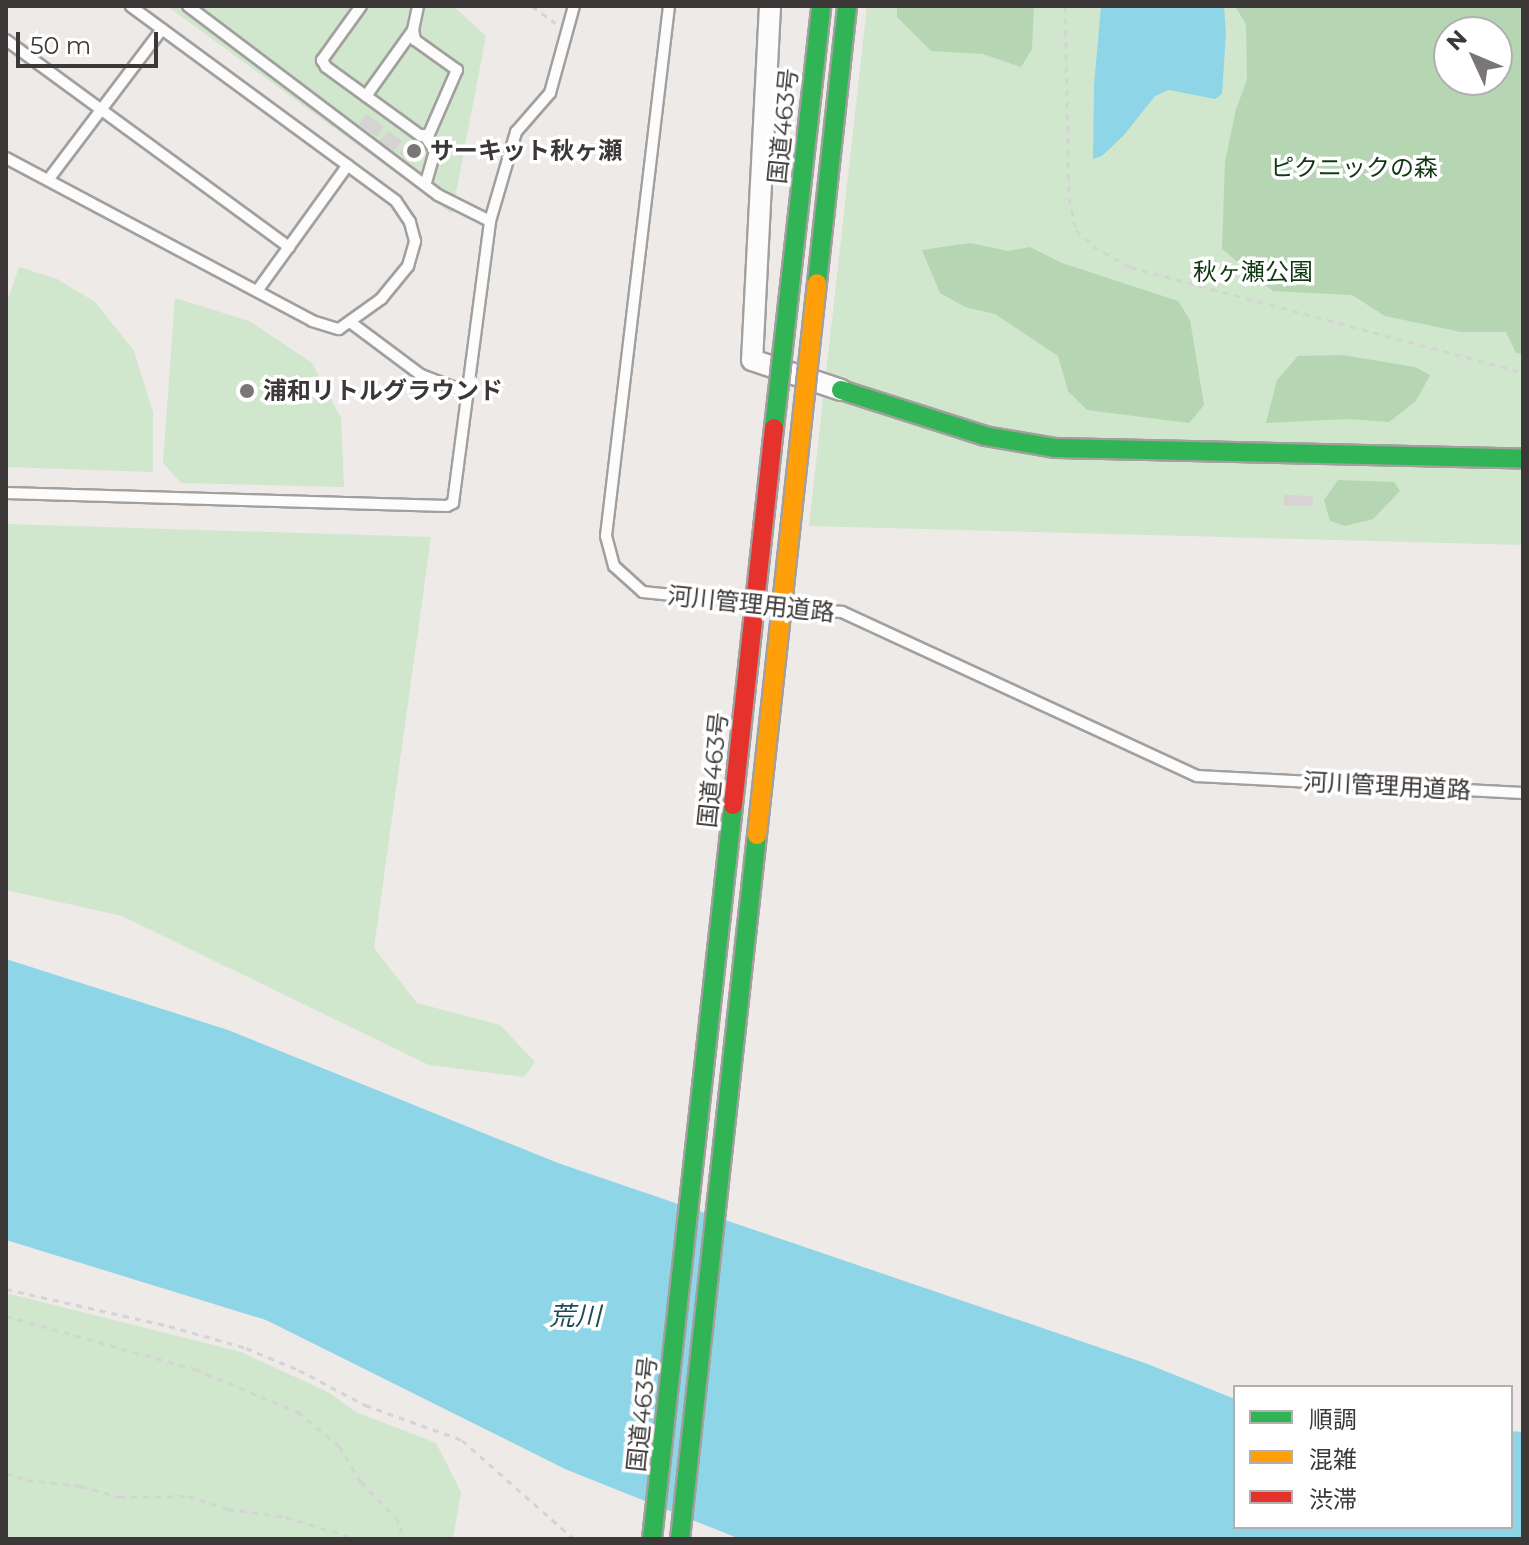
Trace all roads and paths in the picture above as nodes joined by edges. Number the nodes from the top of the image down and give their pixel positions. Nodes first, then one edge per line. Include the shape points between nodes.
1 (131, 6) edge
2 (188, 6) edge
3 (361, 6) edge
4 (418, 6) edge
5 (532, 6) edge
6 (574, 6) edge
7 (669, 6) edge
8 (770, 6) edge
9 (821, 6) edge
10 (847, 6) edge
11 (1065, 6) edge
12 (162, 29) junction
13 (413, 30) junction
14 (567, 32) junction
15 (6, 40) edge
16 (366, 96) junction
17 (102, 110) junction
18 (424, 135) junction
19 (6, 158) edge
20 (348, 165) junction
21 (48, 180) junction
22 (425, 185) junction
23 (490, 221) junction
24 (289, 247) junction
25 (257, 291) junction
26 (350, 322) junction
27 (1523, 372) edge
28 (841, 390) joint
29 (468, 393) junction
30 (1523, 459) edge
31 (6, 493) edge
32 (1523, 793) edge
33 (6, 1289) edge
34 (6, 1316) edge
35 (6, 1473) edge
36 (357, 1539) edge
37 (399, 1539) edge
38 (574, 1539) edge
39 (652, 1539) edge
40 (680, 1539) edge

1 - 12 lane
2 - 22 lane
3 - 16 lane via 322,60
4 - 13 lane
5 - 14 path
6 - 14 lane
7 - 32 lane, 河川管理用道路 via 606,536 614,566 643,592 842,612 1197,776
8 - 28 street via 752,360
9 - 39 main road, 国道463号, bridge
10 - 40 main road, bridge
11 - 27 path via 1069,198 1076,230 1093,246 1130,267
12 - 17 lane
12 - 20 lane
13 - 16 lane
13 - 18 lane via 415,40 457,70 429,134
14 - 23 lane via 550,93 516,132
15 - 17 lane
16 - 18 lane
17 - 21 lane
17 - 24 lane
18 - 22 lane via 435,151
19 - 21 lane
20 - 24 lane
20 - 26 lane via 396,201 415,241 408,266
21 - 25 lane
22 - 23 lane
23 - 29 lane
24 - 25 lane
25 - 26 lane via 312,321 339,329
26 - 29 lane via 421,375
28 - 30 main road via 985,436 1056,448
29 - 31 lane via 455,497 447,506
33 - 38 path via 246,1348 365,1405 462,1440
34 - 37 path via 183,1365 298,1412 339,1446 361,1482 396,1518
35 - 36 path via 119,1497 188,1496

